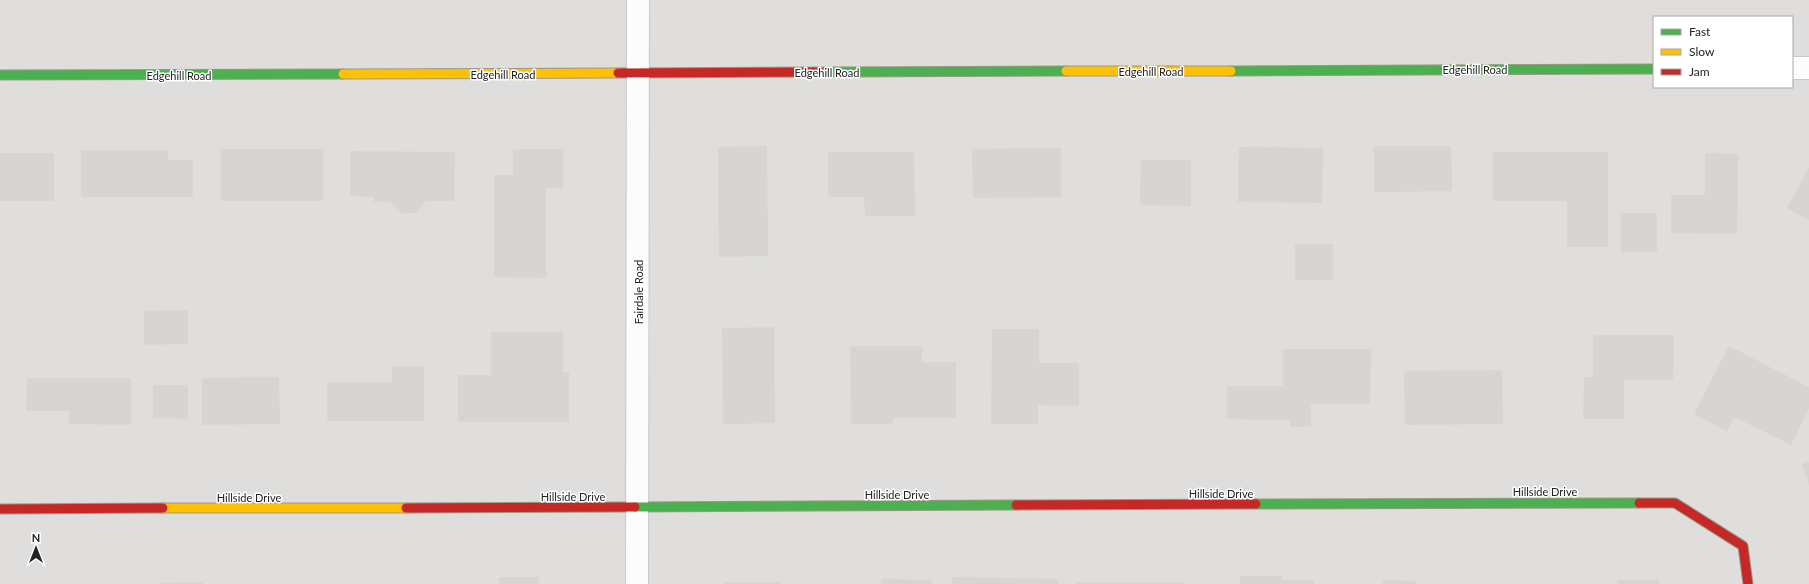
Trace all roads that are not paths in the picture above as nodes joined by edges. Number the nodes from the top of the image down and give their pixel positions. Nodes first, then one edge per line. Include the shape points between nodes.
1 (638, 0) edge
2 (1793, 68) edge
3 (1809, 68) edge
4 (1653, 69) edge
5 (638, 73) junction
6 (0, 75) edge
7 (637, 508) junction
8 (0, 509) edge
9 (637, 584) edge
10 (1748, 584) edge

1 - 5 street, Fairdale Road
2 - 3 street
4 - 5 street, Edgehill Road
5 - 6 street, Edgehill Road
5 - 7 street, Fairdale Road
7 - 8 street, Hillside Drive
7 - 9 street, Fairdale Road
7 - 10 street, Hillside Drive via 1675,503 1743,546

